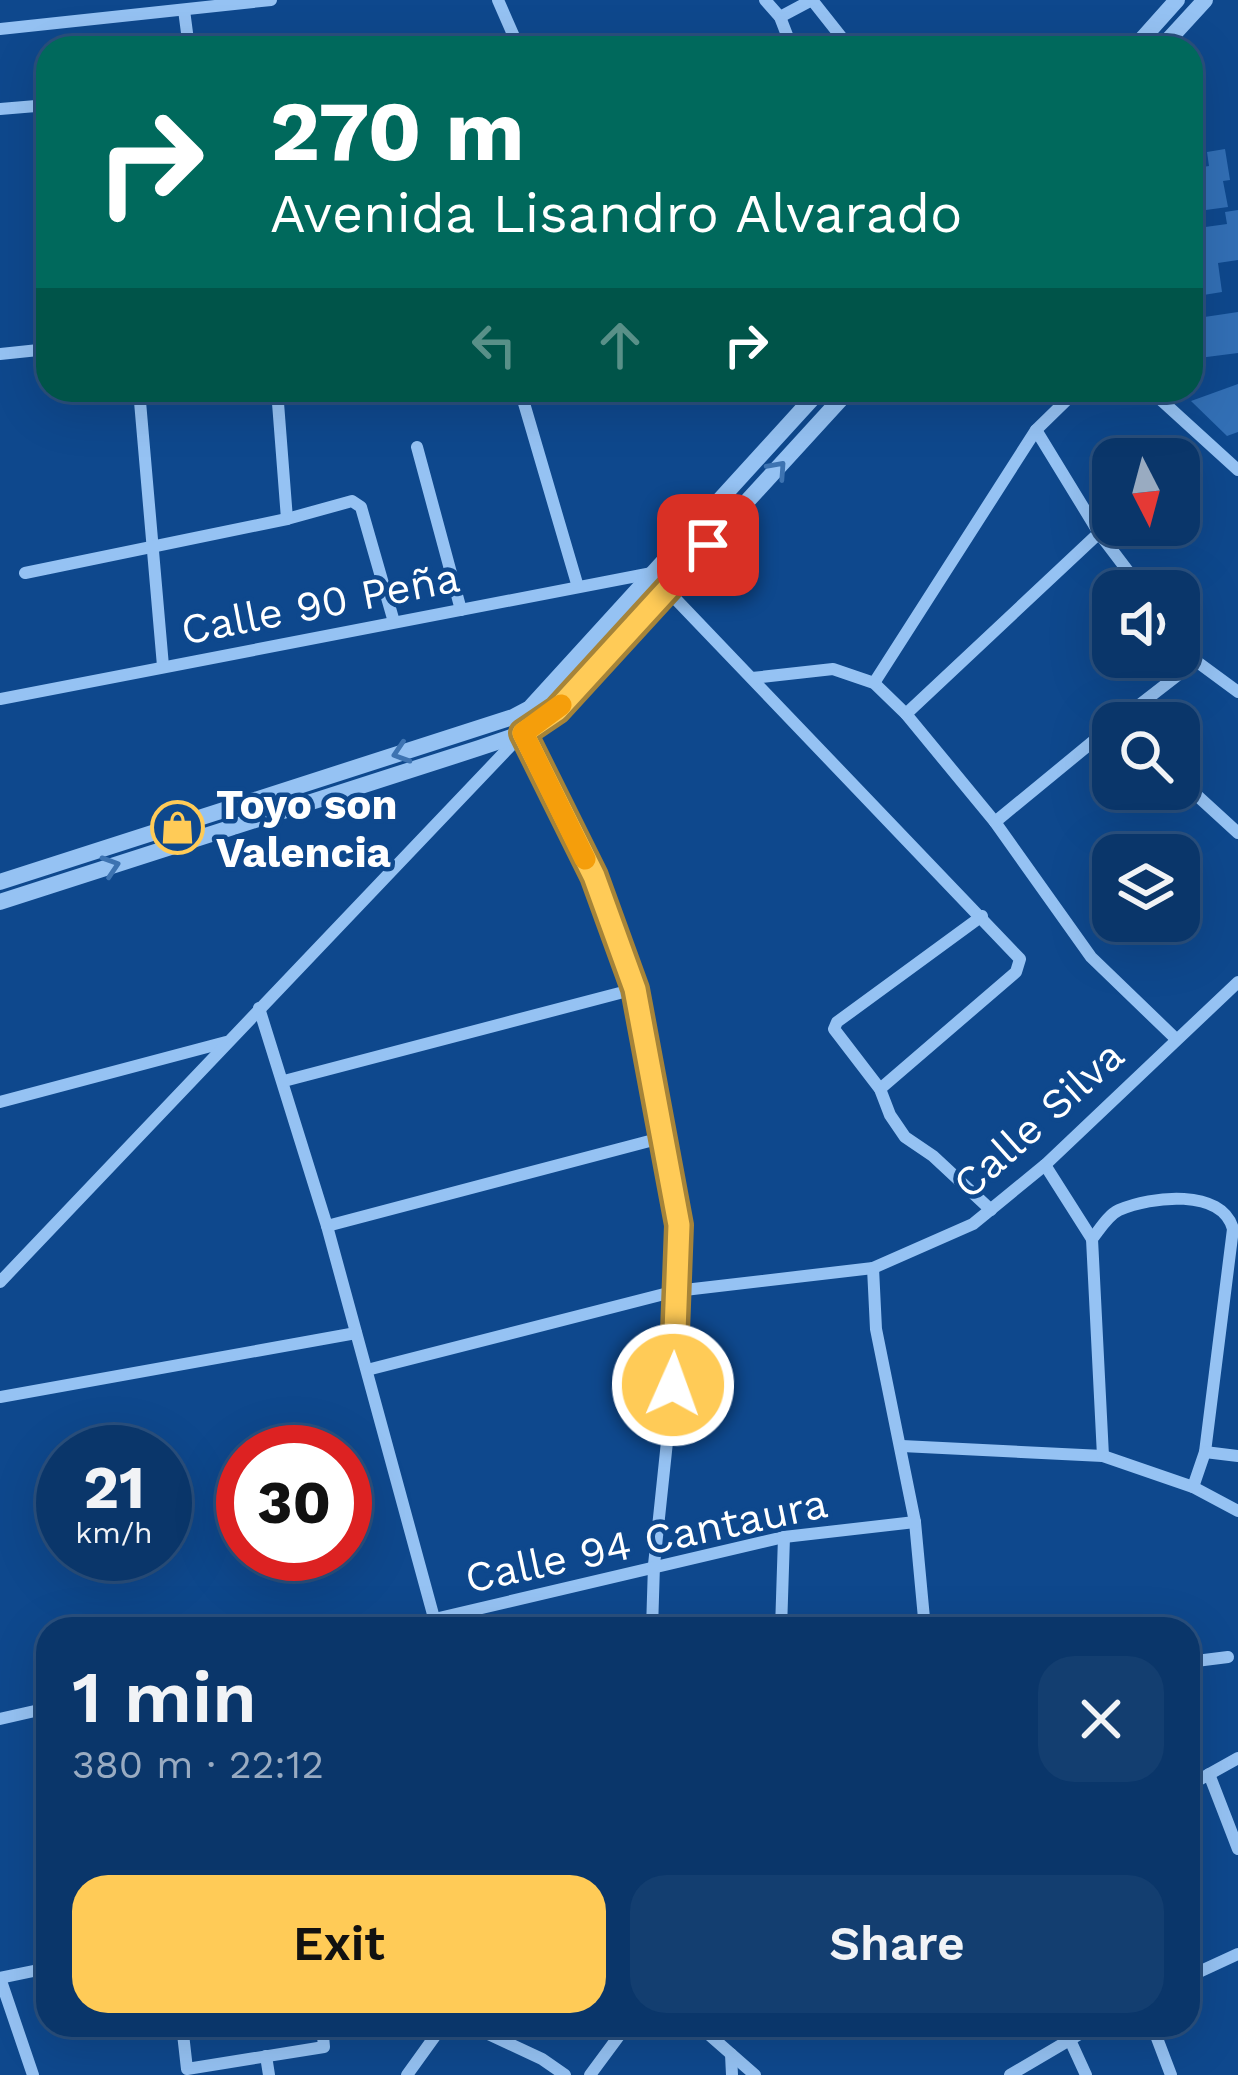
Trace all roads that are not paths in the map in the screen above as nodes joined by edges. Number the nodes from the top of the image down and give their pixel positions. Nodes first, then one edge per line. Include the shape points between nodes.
1 (272, 0) edge
2 (498, 0) edge
3 (764, 0) edge
4 (812, 0) edge
5 (1177, 0) edge
6 (1205, 0) edge
7 (184, 10) junction
8 (780, 17) junction
9 (0, 29) edge
10 (187, 36) edge
11 (514, 36) edge
12 (787, 36) edge
13 (840, 36) edge
14 (1145, 36) edge
15 (1172, 36) edge
16 (36, 107) edge
17 (0, 109) edge
18 (36, 350) edge
19 (0, 354) edge
20 (140, 402) edge
21 (278, 402) edge
22 (524, 402) edge
23 (809, 402) edge
24 (839, 402) edge
25 (1065, 402) edge
26 (1163, 402) edge
27 (1036, 430) junction
28 (417, 447) dead end
29 (1238, 470) edge
30 (287, 519) junction
31 (1092, 522) edge
32 (1092, 540) edge
33 (1109, 546) edge
34 (153, 547) junction
35 (1127, 570) edge
36 (25, 573) dead end
37 (653, 573) junction
38 (578, 587) junction
39 (666, 589) junction
40 (460, 610) junction
41 (394, 622) junction
42 (1200, 664) edge
43 (163, 666) junction
44 (752, 678) junction
45 (1175, 678) edge
46 (874, 683) junction
47 (1238, 692) edge
48 (0, 699) edge
49 (1146, 702) edge
50 (906, 714) junction
51 (518, 725) junction
52 (1092, 745) edge
53 (1200, 798) edge
54 (995, 822) junction
55 (1238, 832) edge
56 (0, 882) edge
57 (0, 902) edge
58 (982, 916) junction
59 (1238, 982) edge
60 (635, 989) junction
61 (260, 1008) junction
62 (1175, 1039) junction
63 (227, 1042) junction
64 (284, 1081) junction
65 (880, 1089) junction
66 (0, 1102) edge
67 (661, 1138) junction
68 (1045, 1165) junction
69 (991, 1210) junction
70 (327, 1226) junction
71 (1093, 1239) junction
72 (873, 1268) junction
73 (0, 1282) edge
74 (676, 1291) junction
75 (356, 1333) junction
76 (367, 1370) junction
77 (0, 1397) edge
78 (902, 1446) junction
79 (1205, 1452) junction
80 (1103, 1456) junction
81 (1238, 1456) edge
82 (1193, 1487) junction
83 (1238, 1511) edge
84 (915, 1522) junction
85 (784, 1537) junction
86 (654, 1564) junction
87 (434, 1617) edge
88 (461, 1617) edge
89 (652, 1617) edge
90 (781, 1617) edge
91 (924, 1617) edge
92 (1228, 1657) dead end
93 (1200, 1660) edge
94 (36, 1711) edge
95 (0, 1719) edge
96 (1238, 1758) edge
97 (1209, 1774) junction
98 (1200, 1779) edge
99 (1238, 1849) edge
100 (1238, 1954) edge
101 (36, 1970) edge
102 (1200, 1971) edge
103 (0, 1978) edge
104 (183, 2037) edge
105 (323, 2037) edge
106 (434, 2037) edge
107 (495, 2037) edge
108 (618, 2037) edge
109 (712, 2037) edge
110 (1075, 2037) edge
111 (1157, 2037) edge
112 (1070, 2040) junction
113 (731, 2054) junction
114 (266, 2056) junction
115 (33, 2075) edge
116 (269, 2075) edge
117 (407, 2075) edge
118 (565, 2075) edge
119 (590, 2075) edge
120 (731, 2075) edge
121 (755, 2075) edge
122 (1010, 2075) edge
123 (1086, 2075) edge
124 (1172, 2075) edge

1 - 7 street
2 - 11 street
3 - 8 street
4 - 8 street
4 - 13 street
5 - 14 street
6 - 15 street
7 - 9 street
7 - 10 street
8 - 12 street
16 - 17 street
18 - 19 street
20 - 34 street
21 - 30 street
22 - 38 street
23 - 37 street
39 -> 24 street
25 - 27 street
26 - 29 street
27 - 31 street
27 - 46 street
28 - 40 street
30 - 34 street
30 - 41 street via 357,502
32 - 50 street
33 - 35 street
34 - 36 street
34 - 43 street
37 - 38 street, Calle 90 Peña
37 - 51 street
38 - 40 street, Calle 90 Peña
39 - 44 street
39 - 51 street via 557,710
40 - 41 street, Calle 90 Peña
41 - 43 street, Calle 90 Peña
42 - 47 street
43 - 48 street, Calle 90 Peña
44 - 46 street via 833,669
44 - 58 street
45 - 49 street
46 - 50 street
50 - 54 street
51 -> 56 street
57 -> 51 street
51 - 60 street via 594,876
51 - 61 street
52 - 54 street
53 - 55 street
54 - 62 street via 1091,958
58 - 65 street via 1020,959 1018,967
58 - 65 street via 837,1022 836,1036
59 - 62 street, Calle Silva
60 - 64 street
60 - 67 street
61 - 63 street
61 - 64 street
62 - 68 street, Calle Silva
63 - 66 street
63 - 73 street
64 - 70 street
65 - 69 street via 905,1137
67 - 70 street
67 - 74 street via 679,1225
68 - 69 street, Calle Silva
68 - 71 street
69 - 72 street, Calle Silva
70 - 75 street
71 - 79 street via 1118,1210 1170,1198 1218,1205 1230,1217
71 - 80 street
72 - 74 street, Calle Silva
72 - 78 street via 876,1329
74 - 76 street, Calle Silva
74 - 86 street
75 - 76 street
75 - 77 street
76 - 87 street
78 - 80 street
78 - 84 street
79 - 81 street
79 - 82 street
80 - 82 street
82 - 83 street
84 - 85 street, Calle 94 Cantaura
84 - 91 street
85 - 86 street, Calle 94 Cantaura
85 - 90 street
86 - 88 street, Calle 94 Cantaura
86 - 89 street
92 - 93 street
94 - 95 street
96 - 97 street
97 - 98 street
97 - 99 street
100 - 102 street
101 - 103 street
103 - 115 street
104 - 114 street via 187,2069
105 - 114 street via 324,2047
106 - 117 street
107 - 118 street
108 - 119 street
109 - 113 street
110 - 112 street
111 - 124 street
112 - 122 street
112 - 123 street
113 - 120 street
113 - 121 street
114 - 116 street

